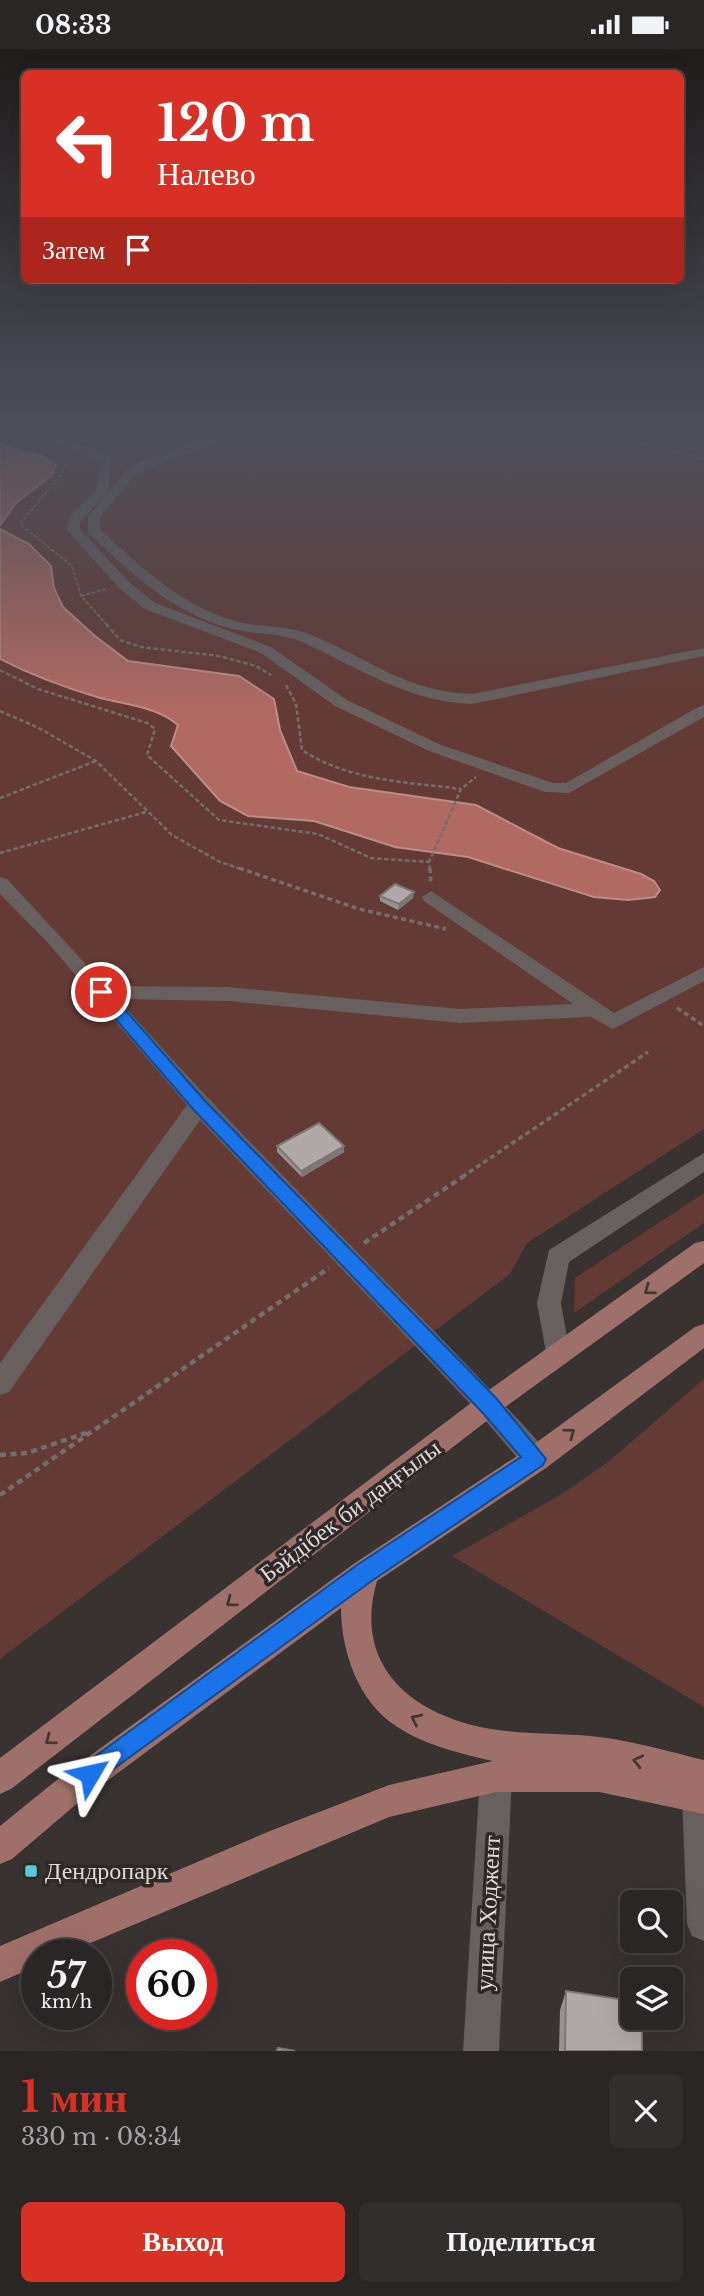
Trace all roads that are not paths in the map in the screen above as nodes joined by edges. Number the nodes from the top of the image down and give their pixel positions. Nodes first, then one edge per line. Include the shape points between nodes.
1 (74, 524) edge
2 (93, 524) edge
3 (704, 652) edge
4 (704, 709) edge
5 (0, 883) edge
6 (431, 897) road end
7 (704, 973) edge
8 (101, 992) junction
9 (595, 1010) junction
10 (199, 1105) junction
11 (704, 1161) edge
12 (704, 1250) edge
13 (704, 1334) edge
14 (557, 1355) junction
15 (0, 1384) edge
16 (488, 1405) junction
17 (536, 1459) junction
18 (365, 1573) junction
19 (496, 1776) junction
20 (0, 1778) edge
21 (702, 1790) edge
22 (0, 1847) edge
23 (134, 1907) junction
24 (704, 1924) edge
25 (0, 1952) edge
26 (0, 1964) edge
27 (481, 2051) edge

1 - 4 street via 74,530 124,585 150,606 266,650 341,703 435,748 551,788 569,788
2 - 3 street via 93,530 149,583 205,614 227,623 296,634 410,692 443,700 472,699
5 - 8 street
6 - 9 street
7 - 9 street via 613,1022
8 - 9 street via 228,994 460,1016
8 - 10 street
10 - 15 street
10 - 16 street
11 - 14 street via 558,1257 550,1303
12 -> 14 main road, Бәйдібек би даңғылы
17 -> 13 main road
14 - 16 main road, Бәйдібек би даңғылы
16 - 17 street
16 -> 20 main road, Бәйдібек би даңғылы
17 - 18 main road
21 -> 18 main road via 601,1753 498,1746 457,1737 407,1715 374,1682 356,1637 356,1603
18 - 22 main road via 69,1790
19 - 21 main road via 599,1776
19 - 23 main road via 389,1801
19 - 27 street, улица Ходжент
21 - 24 street
23 - 25 main road
23 - 26 main road

